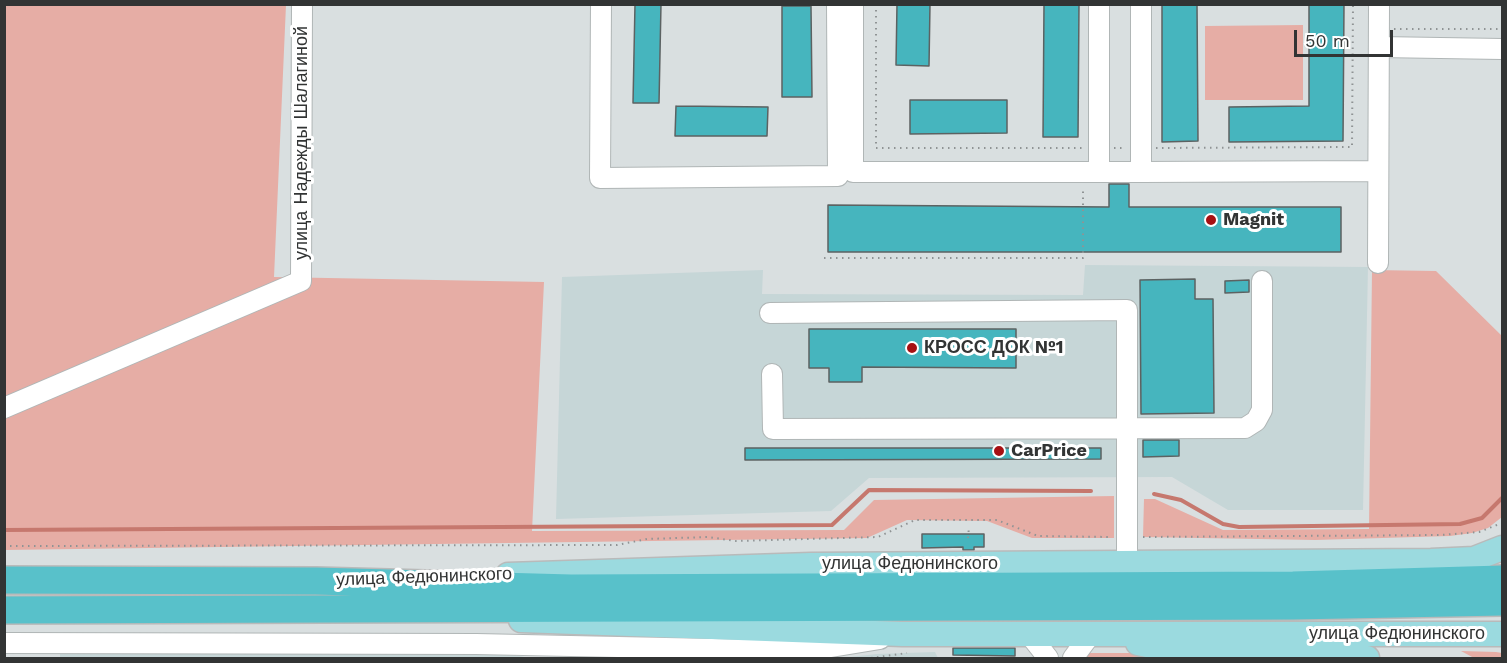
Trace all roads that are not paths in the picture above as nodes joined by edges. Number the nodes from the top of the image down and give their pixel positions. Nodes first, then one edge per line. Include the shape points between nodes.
1 (302, 4) edge
2 (601, 4) edge
3 (837, 4) edge
4 (853, 4) edge
5 (1099, 4) edge
6 (1142, 4) edge
7 (1379, 4) edge
8 (1379, 38) junction
9 (1503, 49) edge
10 (1378, 171) junction
11 (1091, 172) junction
12 (1141, 172) junction
13 (1378, 263) dead end
14 (1262, 281) dead end
15 (770, 313) dead end
16 (772, 374) dead end
17 (4, 408) edge
18 (1126, 429) junction
19 (1503, 548) edge
20 (1127, 562) junction
21 (1503, 579) edge
22 (4, 580) edge
23 (316, 580) junction
24 (1293, 596) junction
25 (1503, 602) edge
26 (4, 610) edge
27 (319, 611) junction
28 (902, 634) junction
29 (1029, 634) junction
30 (1101, 634) junction
31 (1503, 634) edge
32 (4, 644) edge
33 (471, 651) edge
34 (421, 652) edge
35 (1048, 658) edge
36 (1073, 658) edge
37 (1367, 658) edge

1 - 17 street, улица Надежды Шалагиной via 301,281
2 - 3 street via 600,177 838,176
4 - 11 street via 854,172
5 - 11 street
6 - 12 street
7 - 8 street
8 - 9 street
8 - 10 street
10 - 12 street
10 - 13 street
11 - 12 street
14 - 18 street via 1262,410 1257,421 1245,428
15 - 18 street via 1127,309
16 - 18 street via 773,429
18 - 20 street
19 - 20 main road, улица Федюнинского via 1457,561
20 - 23 main road, улица Федюнинского via 811,564
21 - 24 highway
22 - 23 highway, улица Федюнинского
23 - 24 highway, улица Федюнинского via 571,588
24 - 25 highway
24 - 27 highway, улица Федюнинского
26 - 27 highway, улица Федюнинского
27 - 28 main road, улица Федюнинского
28 - 29 main road, улица Федюнинского
28 - 33 street via 807,651
29 - 30 main road, улица Федюнинского
29 - 35 street
30 - 31 main road, улица Федюнинского
30 - 36 street
30 - 37 main road via 1193,655
32 - 34 street
33 - 34 street

